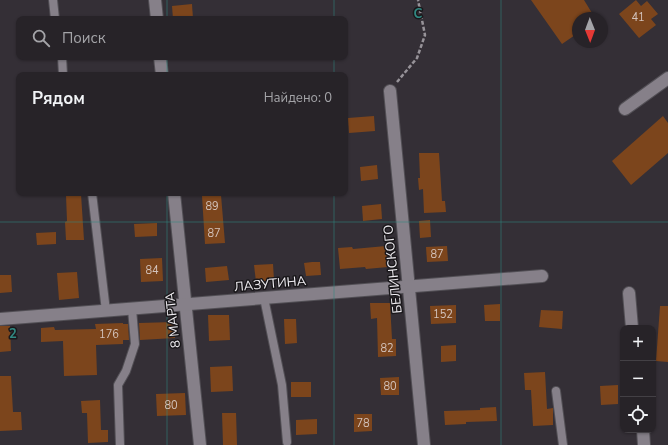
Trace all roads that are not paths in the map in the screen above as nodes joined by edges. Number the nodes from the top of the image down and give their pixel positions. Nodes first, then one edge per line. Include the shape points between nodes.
1 (53, 0) edge
2 (155, 0) edge
3 (55, 16) edge
4 (157, 16) edge
5 (62, 60) edge
6 (160, 60) edge
7 (63, 72) edge
8 (162, 72) edge
9 (668, 78) edge
10 (390, 91) road end
11 (625, 109) dead end
12 (92, 196) edge
13 (174, 196) edge
14 (542, 276) dead end
15 (409, 287) junction
16 (629, 293) dead end
17 (264, 298) junction
18 (186, 305) junction
19 (132, 309) junction
20 (106, 311) junction
21 (0, 319) edge
22 (632, 325) edge
23 (556, 391) dead end
24 (643, 433) edge
25 (287, 442) dead end
26 (120, 445) edge
27 (200, 445) edge
28 (424, 445) edge
29 (563, 445) edge
30 (644, 445) edge

1 - 3 lane
2 - 4 street
5 - 7 lane
6 - 8 street
9 - 11 street
10 - 15 street, БЕЛИНСКОГО
12 - 20 lane
13 - 18 street, 8 МАРТА
14 - 15 street, ЛАЗУТИНА
15 - 17 street, ЛАЗУТИНА
15 - 28 street, БЕЛИНСКОГО
16 - 22 street
17 - 18 street, ЛАЗУТИНА
17 - 25 lane via 282,385
18 - 19 street, ЛАЗУТИНА
18 - 27 street, 8 МАРТА
19 - 20 street, ЛАЗУТИНА
19 - 26 lane via 134,344 126,371 118,385
20 - 21 street, ЛАЗУТИНА
23 - 29 lane
24 - 30 street

